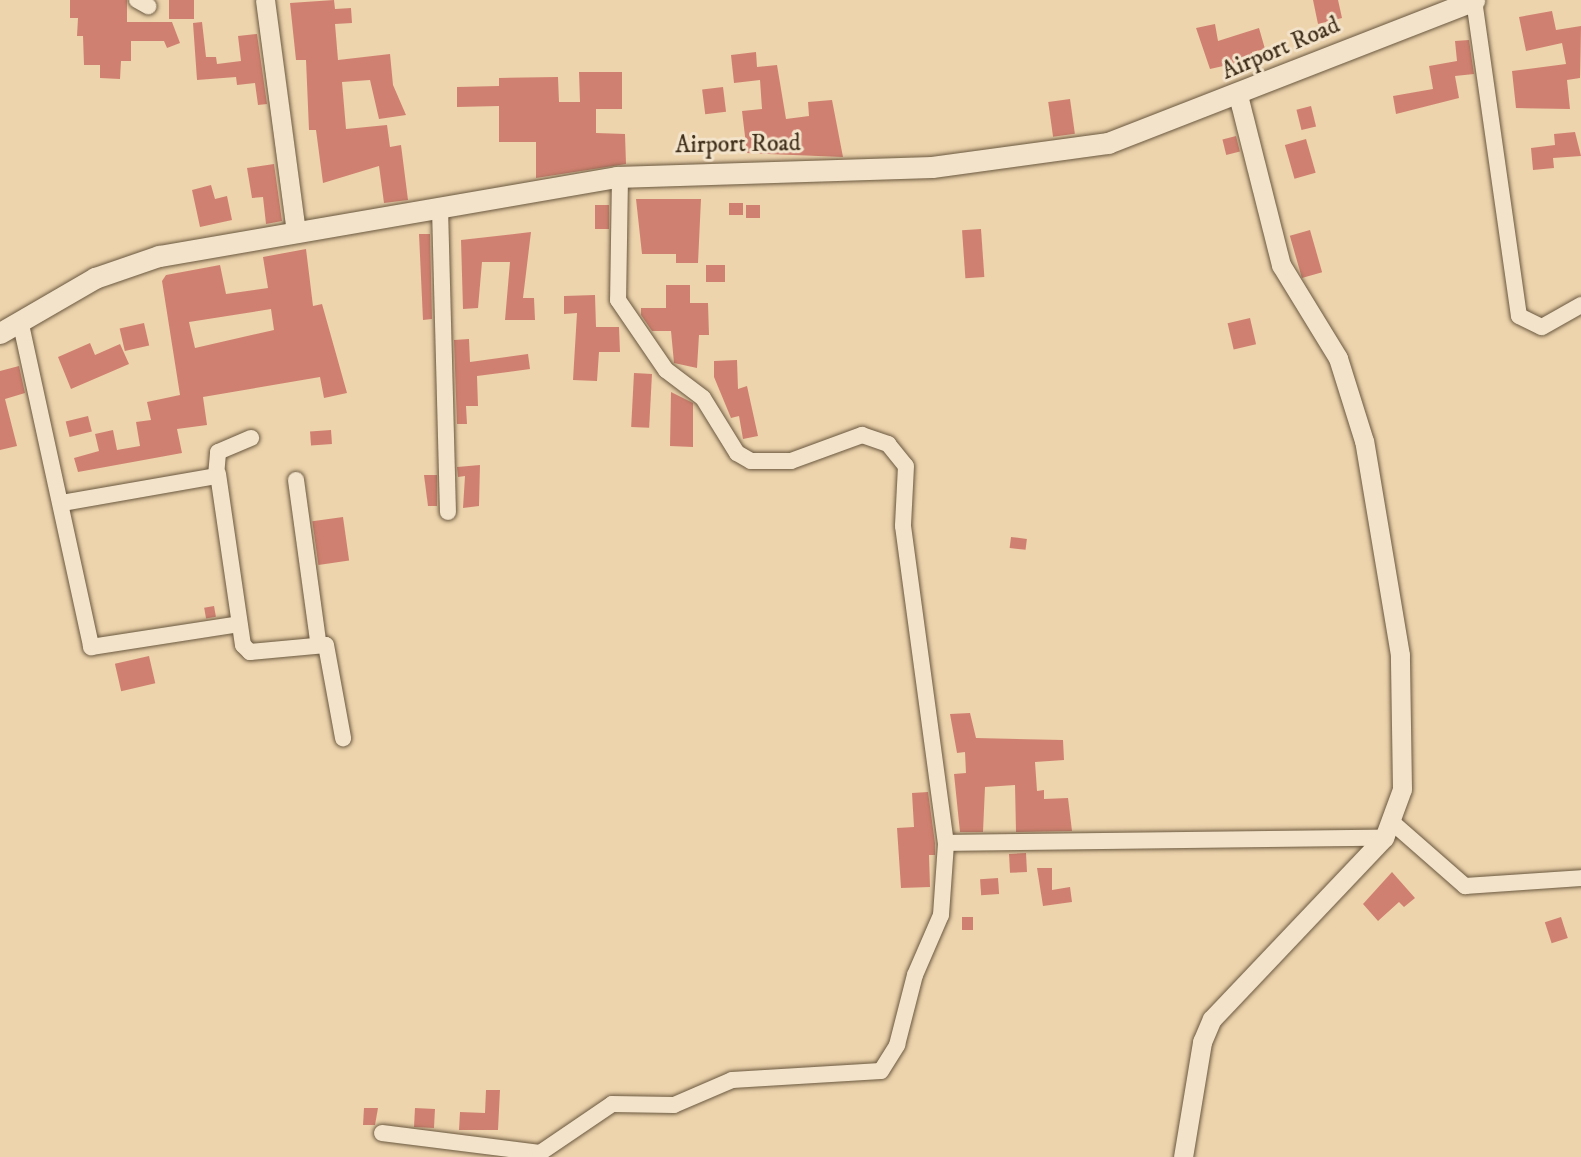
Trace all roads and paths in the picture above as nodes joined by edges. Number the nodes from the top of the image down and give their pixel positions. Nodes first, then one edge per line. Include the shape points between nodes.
1 (265, 0) edge
2 (1468, 1) edge
3 (1238, 95) junction
4 (620, 177) junction
5 (440, 208) junction
6 (296, 233) junction
7 (1581, 305) edge
8 (20, 320) junction
9 (0, 333) edge
10 (251, 438) dead end
11 (218, 474) junction
12 (296, 480) dead end
13 (62, 503) junction
14 (448, 512) dead end
15 (239, 624) junction
16 (318, 641) junction
17 (342, 738) dead end
18 (1389, 831) junction
19 (946, 843) junction
20 (1581, 878) edge
21 (382, 1133) dead end
22 (1183, 1157) edge

1 - 6 street
2 - 3 main road, Airport Road
2 - 7 street via 1516,308 1525,323 1542,327
3 - 4 main road, Airport Road via 1108,143 995,161
3 - 18 street via 1281,265 1338,358 1364,441 1400,655 1403,765
4 - 5 main road, Airport Road
4 - 19 street via 618,300 666,370 703,398 737,453 751,461 791,461 862,435 888,444 906,466 903,526
5 - 6 main road, Airport Road
5 - 14 street
6 - 8 main road, Airport Road via 159,256 95,278
8 - 9 main road, Airport Road
8 - 13 street
10 - 11 street via 218,452
11 - 13 street
11 - 15 street
12 - 16 street
13 - 15 street via 91,647
15 - 16 street via 250,652
16 - 17 street via 329,649
18 - 19 street
18 - 20 street via 1465,886
18 - 22 street via 1212,1019 1202,1042
19 - 21 street via 941,915 915,975 897,1045 881,1071 732,1080 674,1105 612,1104 540,1153

